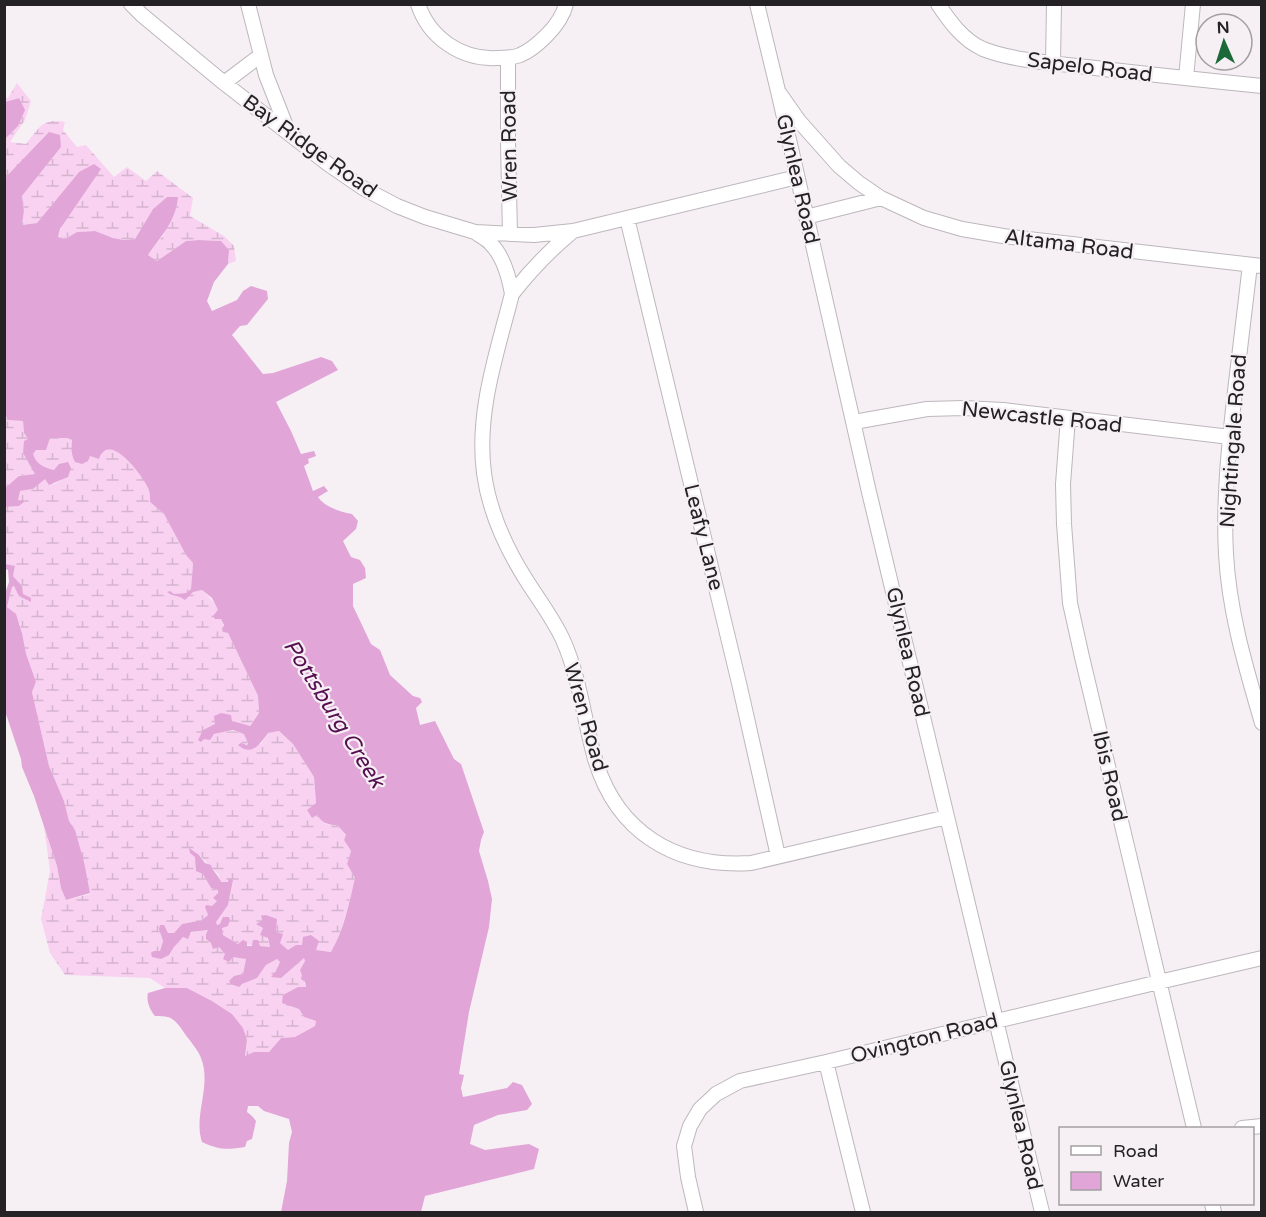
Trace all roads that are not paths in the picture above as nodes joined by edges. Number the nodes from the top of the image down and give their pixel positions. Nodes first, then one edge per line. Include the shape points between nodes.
1 (131, 4) edge
2 (248, 4) edge
3 (418, 4) edge
4 (566, 4) edge
5 (757, 4) edge
6 (938, 4) edge
7 (1054, 4) edge
8 (1192, 4) edge
9 (261, 55) junction
10 (508, 58) junction
11 (1053, 63) junction
12 (1186, 78) junction
13 (224, 84) junction
14 (1262, 86) edge
15 (778, 91) junction
16 (289, 133) junction
17 (797, 177) junction
18 (882, 198) junction
19 (806, 217) junction
20 (627, 219) junction
21 (573, 231) junction
22 (475, 232) junction
23 (510, 234) junction
24 (1256, 265) edge
25 (512, 294) junction
26 (1068, 418) junction
27 (854, 422) junction
28 (1230, 437) junction
29 (1262, 723) edge
30 (947, 817) junction
31 (778, 856) junction
32 (1262, 958) edge
33 (1159, 982) junction
34 (996, 1021) junction
35 (826, 1062) junction
36 (1194, 1127) edge
37 (696, 1212) edge
38 (863, 1212) edge
39 (1042, 1212) edge

1 - 13 street, Bay Ridge Road
2 - 9 street
3 - 10 street via 435,35 454,48 473,57
4 - 10 street via 555,27 530,50
5 - 15 street, Glynlea Road
6 - 11 street, Sapelo Road via 965,38 983,49
7 - 11 street
8 - 12 street
9 - 13 street
9 - 16 street
10 - 23 street, Wren Road
11 - 12 street, Sapelo Road
12 - 14 street, Sapelo Road
13 - 16 street, Bay Ridge Road
15 - 17 street, Glynlea Road
15 - 18 street, Glynlea Road via 811,136 846,171
16 - 22 street, Bay Ridge Road via 354,182 388,202
17 - 19 street, Glynlea Road
17 - 20 street, Bay Ridge Road
18 - 19 street
18 - 24 street, Altama Road via 924,218 993,235
19 - 27 street, Glynlea Road
20 - 21 street, Bay Ridge Road
20 - 31 street, Leafy Lane
21 - 23 street, Bay Ridge Road
21 - 25 street, Wren Road via 550,250
22 - 23 street, Bay Ridge Road
22 - 25 street via 492,244 509,277
24 - 28 street, Nightingale Road
25 - 31 street, Wren Road via 484,409 482,446 487,493 512,556 553,621 571,659 596,761 608,791 636,829 657,844 691,858 734,864
26 - 27 street, Newcastle Road via 964,408 927,409
26 - 28 street, Newcastle Road
26 - 33 street, Ibis Road via 1063,484 1070,603
27 - 30 street, Glynlea Road
28 - 29 street, Nightingale Road via 1225,493 1226,557 1243,657
30 - 31 street, Wren Road
30 - 34 street, Glynlea Road
32 - 33 street, Ovington Road
33 - 34 street, Ovington Road
33 - 36 street, Ibis Road
34 - 35 street, Ovington Road
34 - 39 street, Glynlea Road
35 - 37 street, Ovington Road via 740,1081 716,1094 700,1109 684,1146
35 - 38 street

